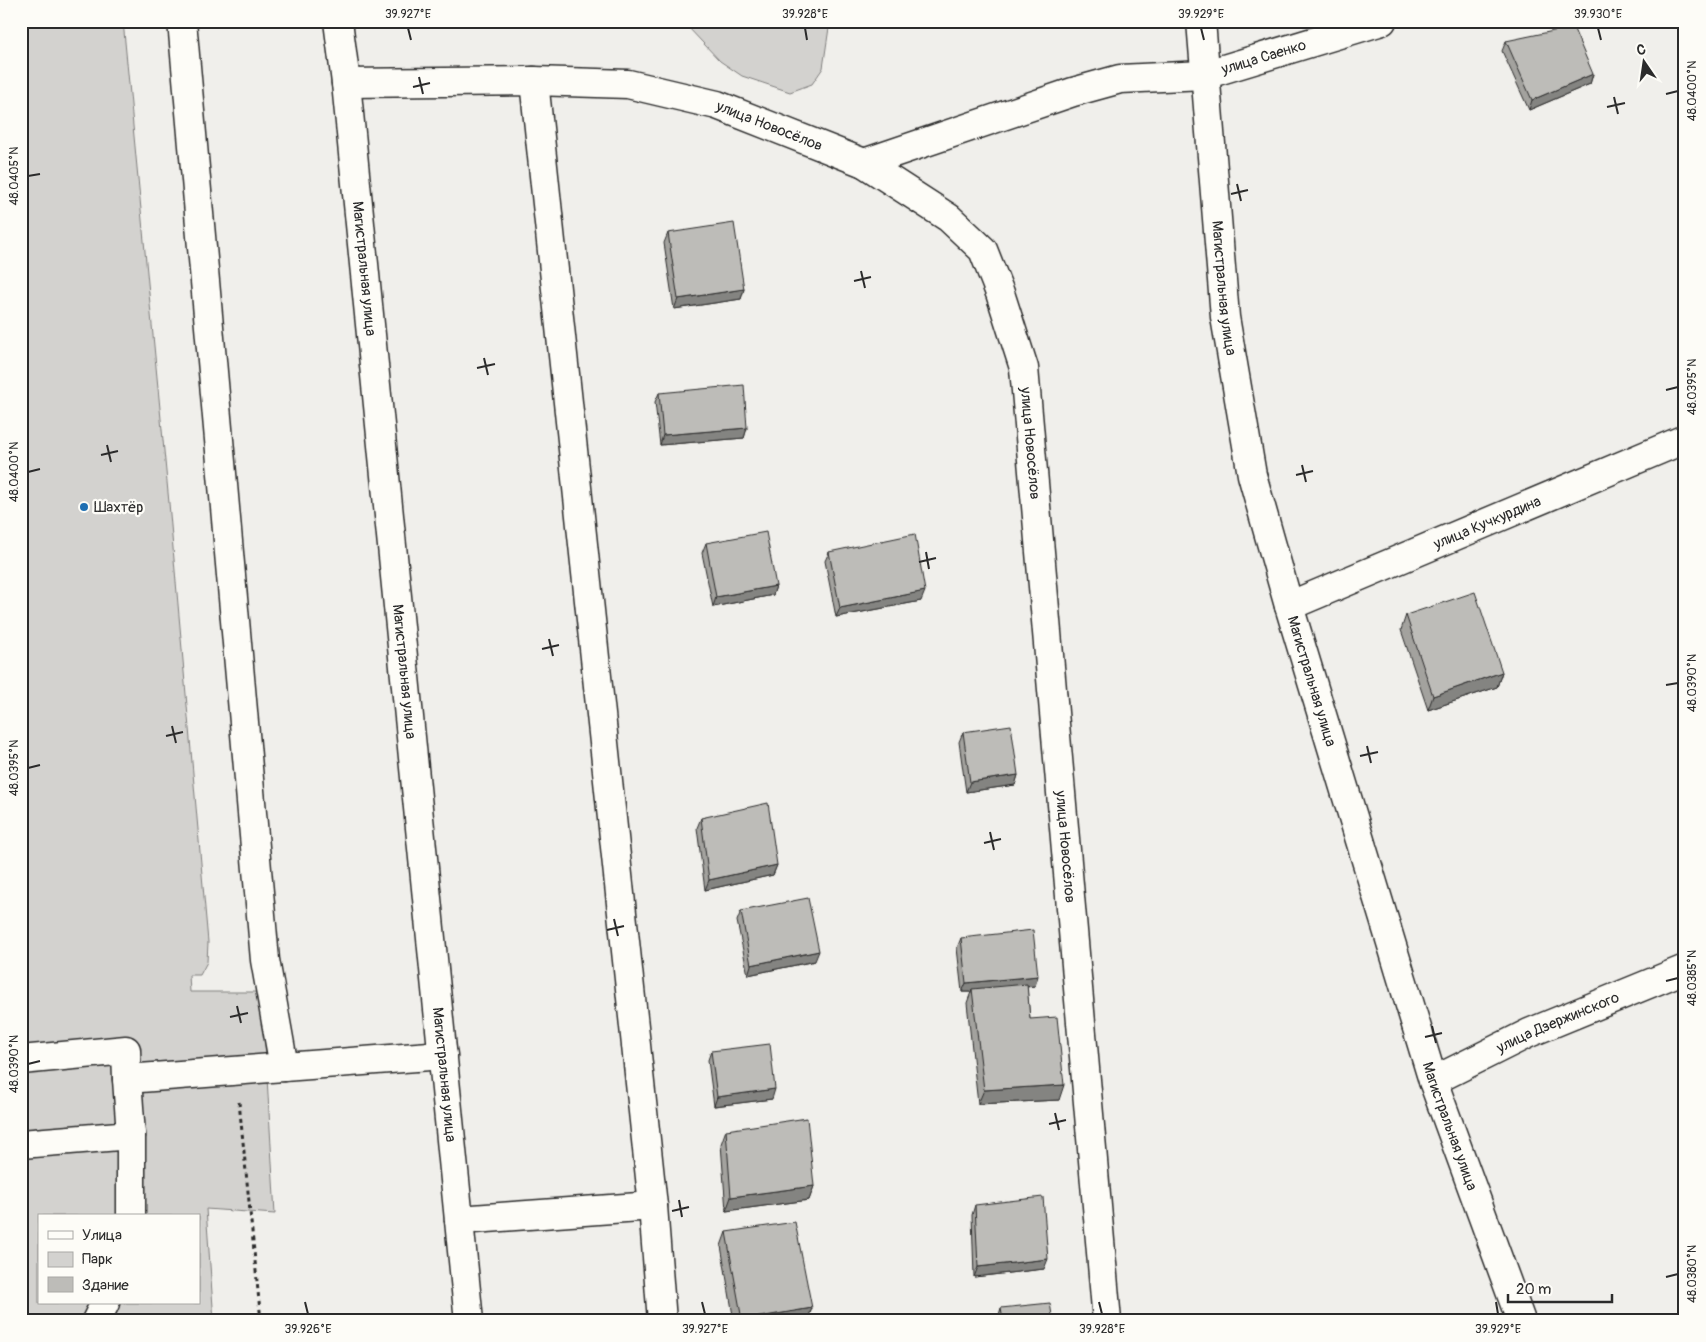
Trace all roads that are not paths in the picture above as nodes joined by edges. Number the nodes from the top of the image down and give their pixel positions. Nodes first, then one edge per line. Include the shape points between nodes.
1 (182, 21) edge
2 (338, 21) edge
3 (1201, 21) edge
4 (1382, 21) edge
5 (1204, 75) junction
6 (534, 81) junction
7 (346, 83) junction
8 (864, 163) junction
9 (1685, 438) edge
10 (1289, 606) junction
11 (1685, 969) edge
12 (443, 1055) junction
13 (21, 1060) edge
14 (284, 1067) junction
15 (127, 1079) junction
16 (1433, 1081) junction
17 (131, 1135) junction
18 (21, 1144) edge
19 (653, 1206) junction
20 (131, 1214) edge
21 (459, 1220) junction
22 (104, 1304) edge
23 (96, 1321) edge
24 (469, 1321) edge
25 (662, 1321) edge
26 (1107, 1321) edge
27 (1520, 1321) edge

1 - 14 street via 265,960
2 - 7 street, Магистральная улица
3 - 5 street, Магистральная улица
4 - 5 street, улица Саенко
5 - 8 street, улица Саенко via 1120,79
5 - 10 street, Магистральная улица via 1225,317 1252,475
6 - 7 street, улица Новосёлов
6 - 8 street, улица Новосёлов via 628,84 717,105
6 - 19 street
7 - 12 street, Магистральная улица
8 - 26 street, улица Новосёлов via 948,218 982,250 1000,293 1024,368
9 - 10 street, улица Кучкурдина
10 - 16 street, Магистральная улица
11 - 16 street, улица Дзержинского via 1529,1033
12 - 14 street
12 - 21 street, Магистральная улица
13 - 15 street via 126,1050
14 - 15 street
15 - 17 street
16 - 27 street, Магистральная улица
17 - 18 street
17 - 20 street
19 - 21 street
19 - 25 street
21 - 24 street, Магистральная улица
22 - 23 street

